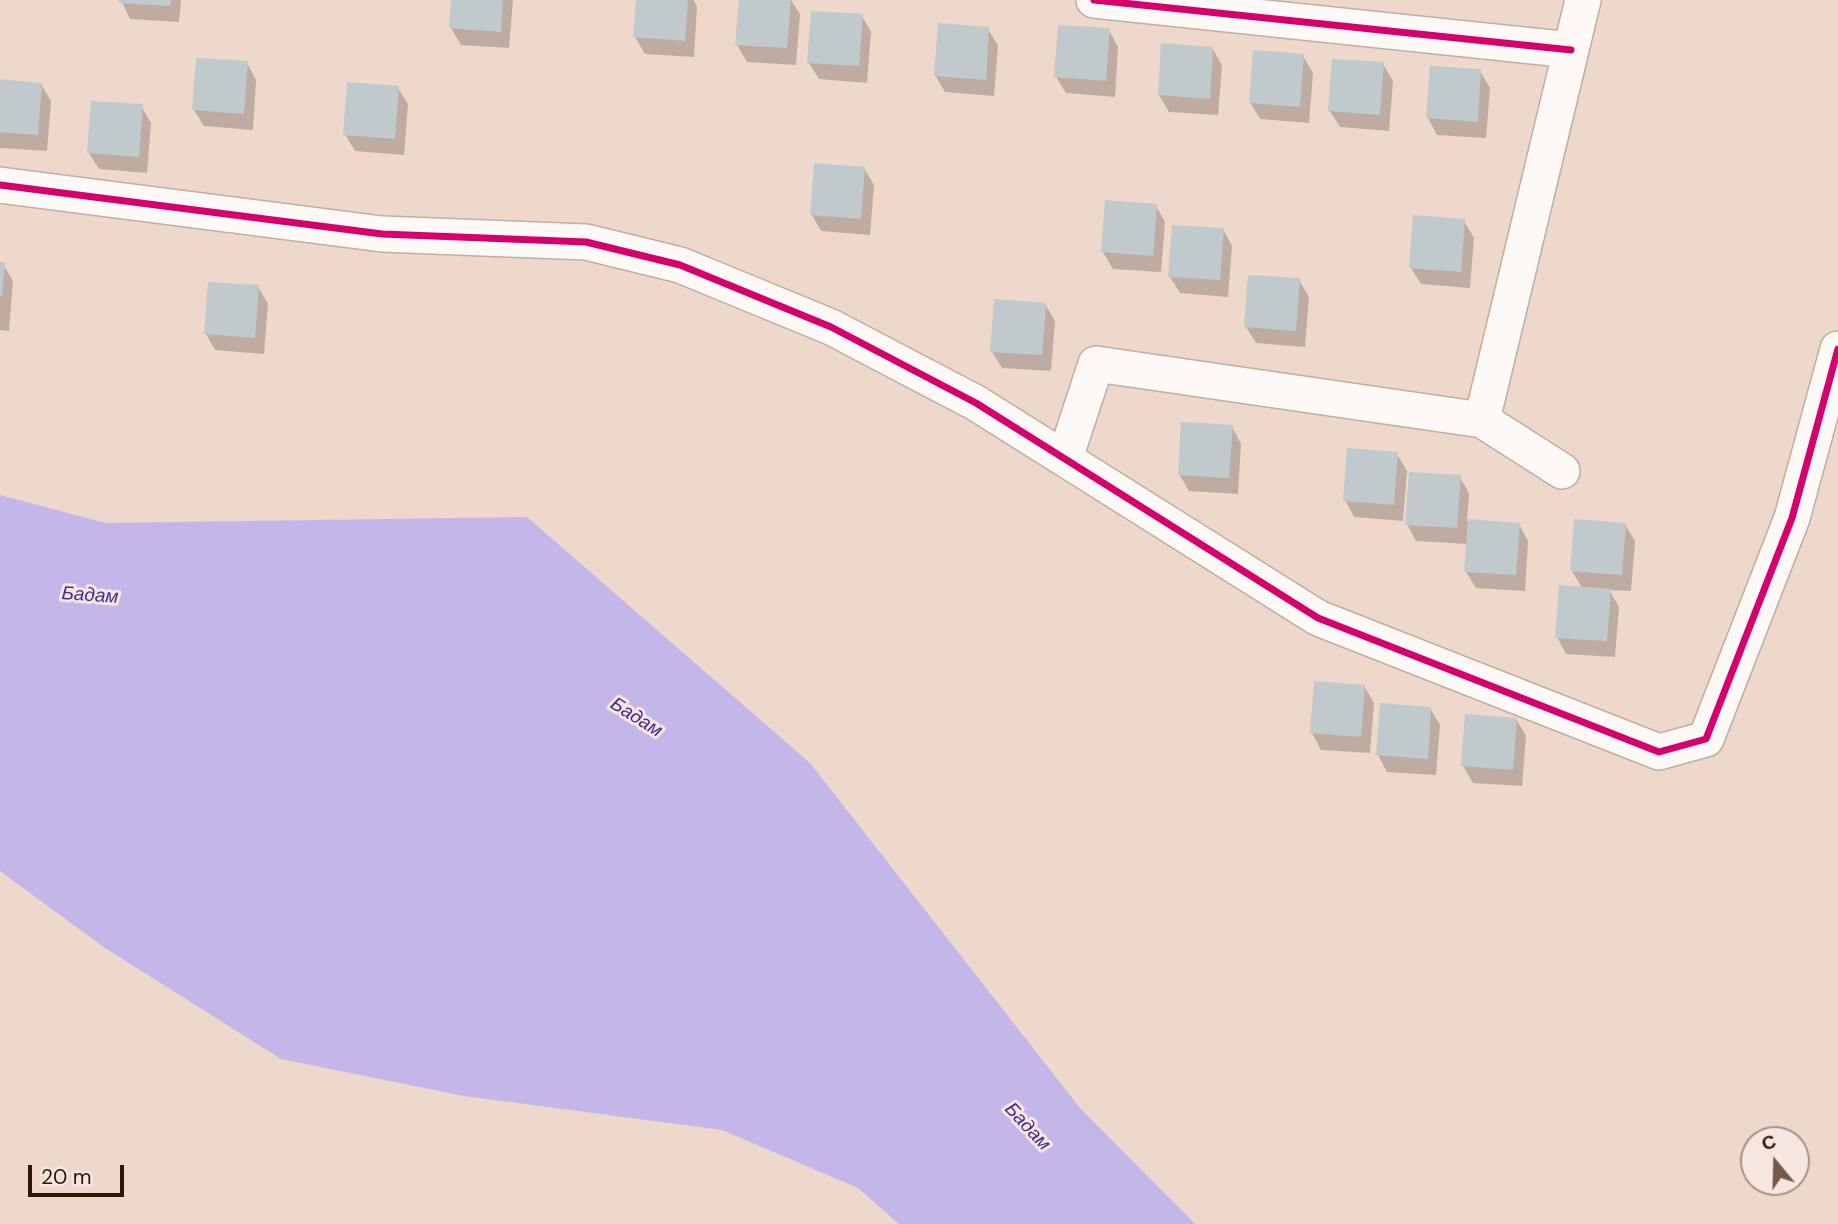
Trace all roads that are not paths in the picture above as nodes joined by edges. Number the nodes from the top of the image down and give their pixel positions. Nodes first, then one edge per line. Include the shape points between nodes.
1 (1094, 0) edge
2 (1583, 0) edge
3 (1571, 50) junction
4 (0, 186) edge
5 (1838, 349) edge
6 (1482, 420) junction
7 (1065, 458) junction
8 (1562, 471) dead end

1 - 3 street
2 - 3 street
3 - 6 street
4 - 7 street via 382,234 586,242 680,265 831,327 976,402
5 - 7 street via 1791,518 1706,739 1659,752 1318,618
6 - 7 street via 1096,364
6 - 8 street

